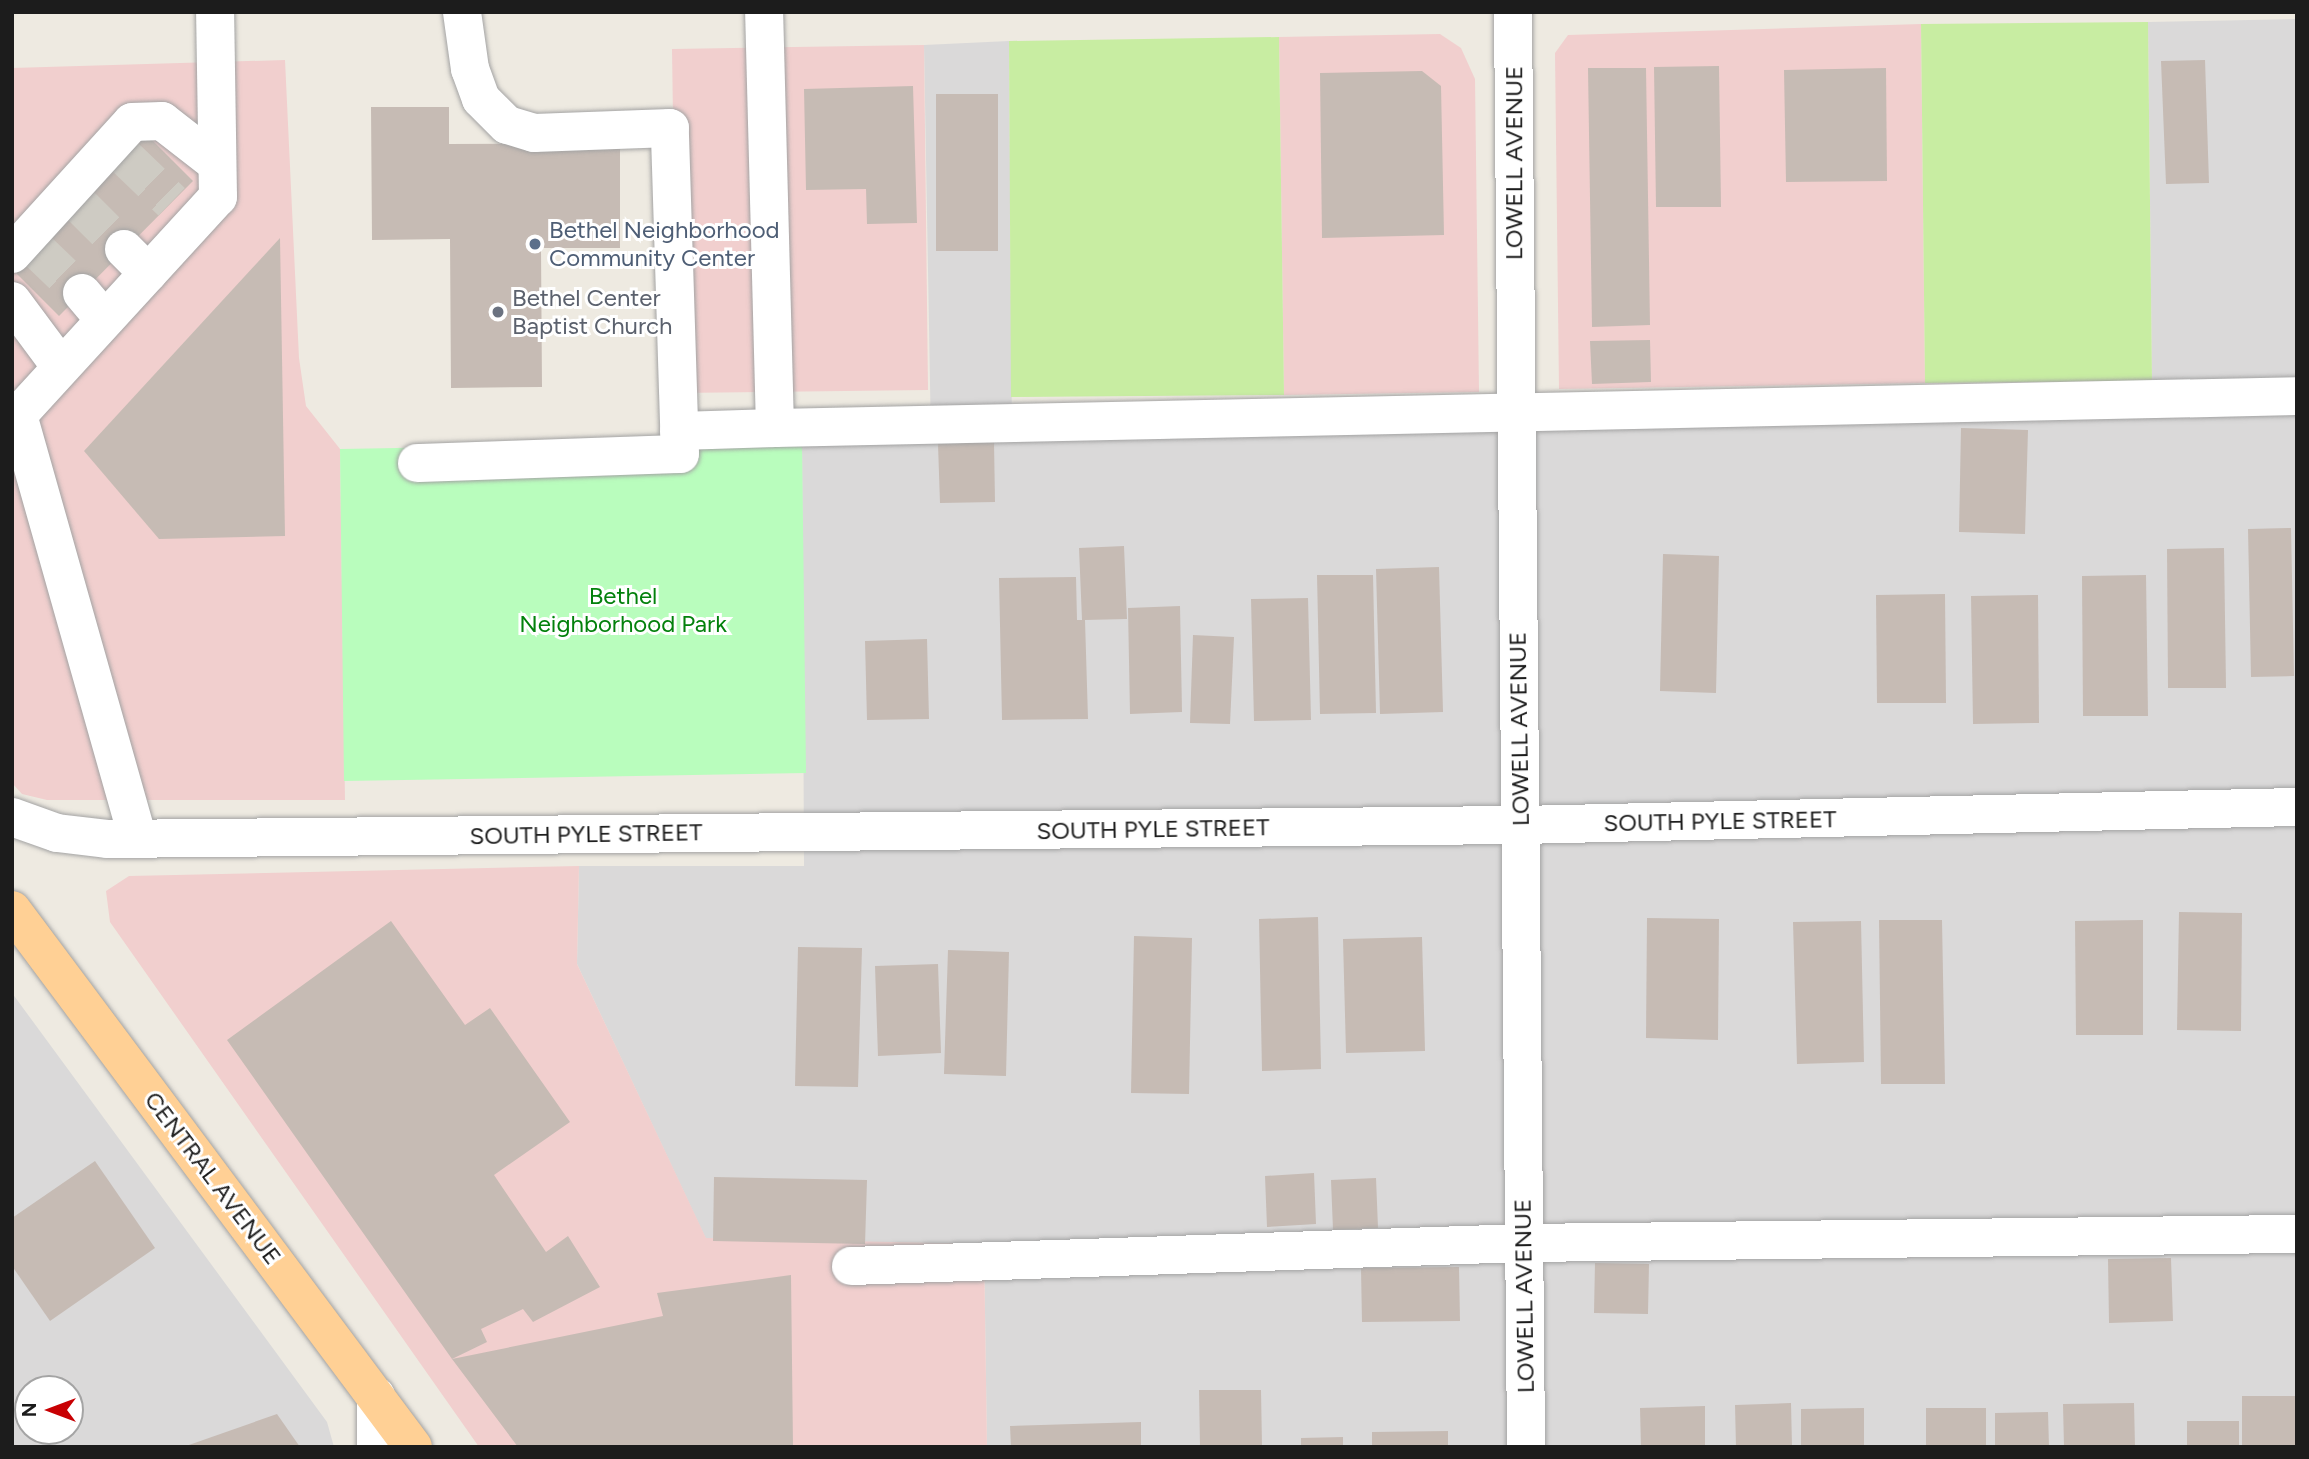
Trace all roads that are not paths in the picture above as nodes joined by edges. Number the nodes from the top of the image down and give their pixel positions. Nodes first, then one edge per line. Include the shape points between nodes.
1 (215, 12) edge
2 (462, 12) edge
3 (764, 12) edge
4 (1513, 12) edge
5 (216, 163) junction
6 (24, 247) edge
7 (12, 301) edge
8 (61, 367) junction
9 (2297, 396) edge
10 (1514, 410) junction
11 (15, 415) edge
12 (775, 428) junction
13 (679, 431) junction
14 (417, 463) dead end
15 (2297, 807) edge
16 (12, 817) edge
17 (1521, 825) junction
18 (138, 838) junction
19 (12, 910) edge
20 (2297, 1234) edge
21 (1523, 1243) junction
22 (851, 1266) dead end
23 (376, 1395) junction
24 (376, 1447) edge
25 (413, 1447) edge
26 (1526, 1447) edge

1 - 5 street
2 - 13 street via 470,69 481,99 507,124 534,133 670,128
3 - 12 street
4 - 10 street, LOWELL AVENUE
5 - 6 street via 162,121 132,122 118,151
5 - 8 street via 218,197 183,212 93,307
7 - 8 street
8 - 11 street
9 - 10 street
10 - 12 street
10 - 17 street, LOWELL AVENUE
11 - 18 street
12 - 13 street
13 - 14 street via 680,454
15 - 17 street, SOUTH PYLE STREET
16 - 18 street, SOUTH PYLE STREET via 57,833
17 - 18 street, SOUTH PYLE STREET
17 - 21 street, LOWELL AVENUE
19 - 23 main road, CENTRAL AVENUE
20 - 21 street
21 - 22 street
21 - 26 street, LOWELL AVENUE
23 - 24 street
23 - 25 main road, CENTRAL AVENUE

